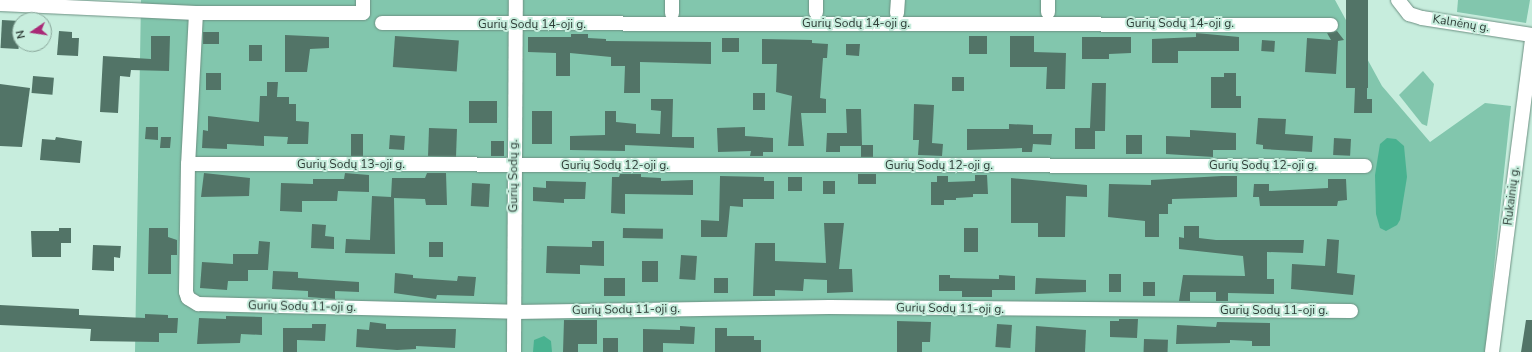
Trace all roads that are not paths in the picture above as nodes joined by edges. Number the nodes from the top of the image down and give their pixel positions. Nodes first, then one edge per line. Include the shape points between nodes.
1 (516, 0) edge
2 (1398, 0) edge
3 (0, 4) edge
4 (219, 6) edge
5 (363, 6) edge
6 (196, 13) junction
7 (382, 23) dead end
8 (1331, 25) dead end
9 (516, 26) junction
10 (1532, 35) edge
11 (1532, 39) edge
12 (188, 164) junction
13 (514, 166) junction
14 (1365, 166) dead end
15 (1351, 311) dead end
16 (515, 312) junction
17 (514, 352) edge
18 (1492, 352) edge

1 - 9 street, Gurių Sodų g.
2 - 10 street, Kalnėnų g. via 1409,14 1422,18
3 - 6 street
4 - 5 street
4 - 6 street
6 - 12 street, Gurių Sodų 11-oji g.
7 - 9 street, Gurių Sodų 14-oji g.
8 - 9 street, Gurių Sodų 14-oji g.
9 - 13 street, Gurių Sodų g.
11 - 18 street, Rukainių g.
12 - 13 street, Gurių Sodų 13-oji g.
12 - 16 street, Gurių Sodų 11-oji g. via 186,292 193,302 261,307
13 - 14 street, Gurių Sodų 12-oji g.
13 - 16 street, Gurių Sodų g.
15 - 16 street, Gurių Sodų 11-oji g. via 829,307
16 - 17 street, Gurių Sodų g.

